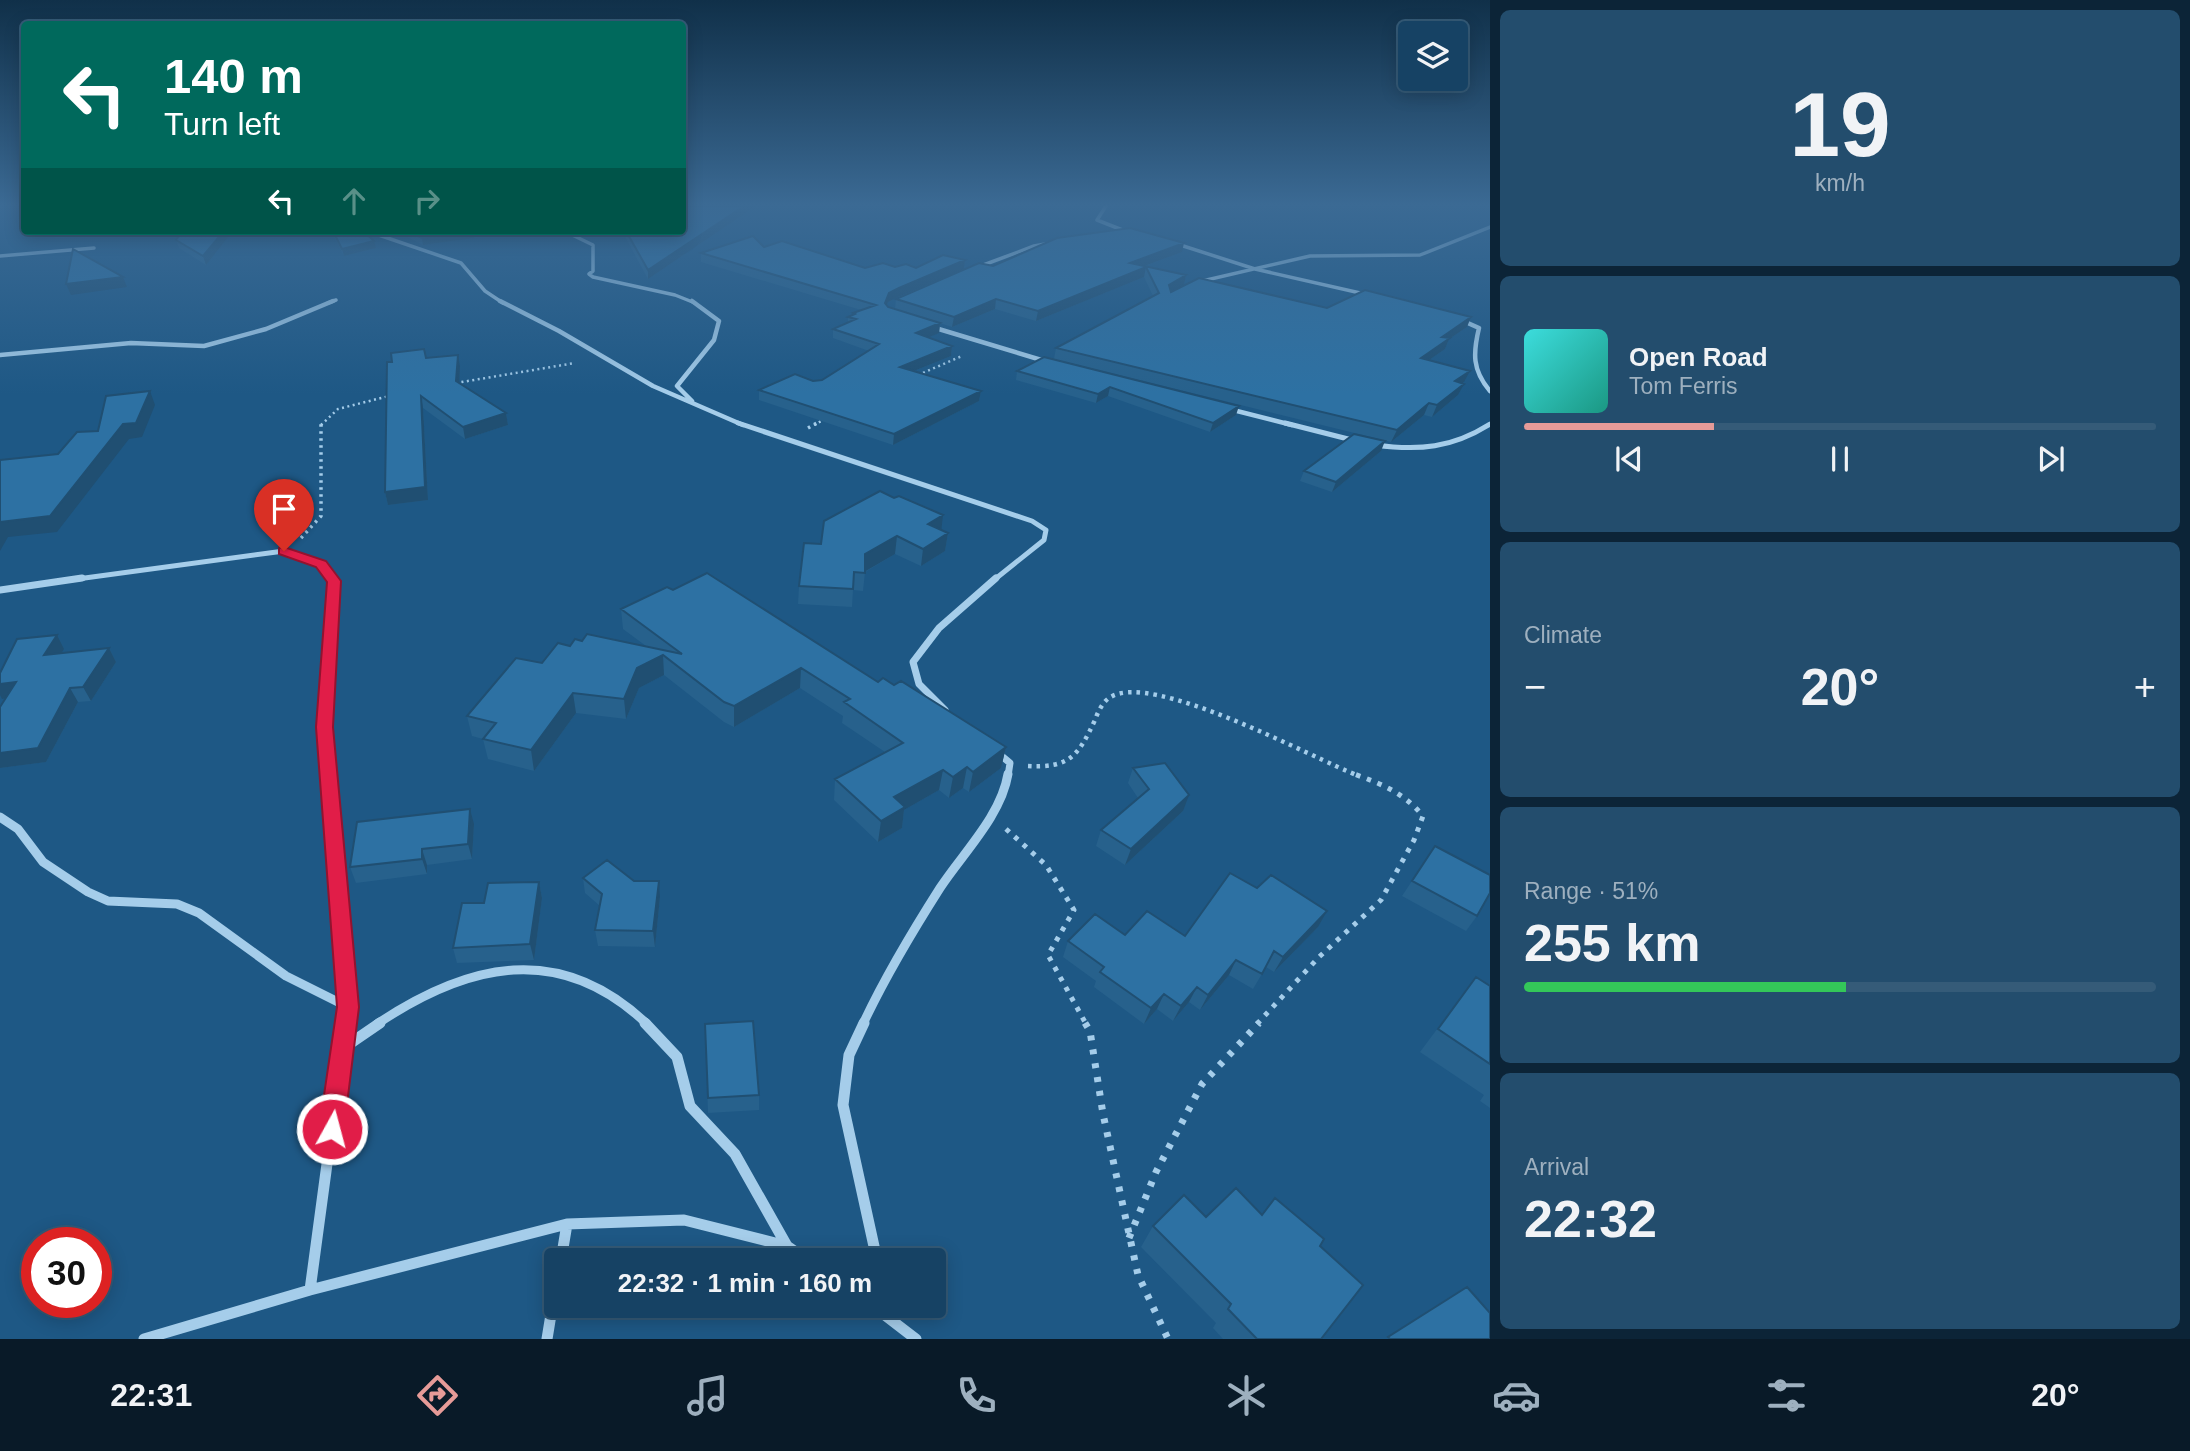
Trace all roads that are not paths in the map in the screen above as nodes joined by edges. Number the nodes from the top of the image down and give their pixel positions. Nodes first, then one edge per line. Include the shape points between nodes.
1 (469, 268) edge
2 (593, 268) edge
3 (975, 268) edge
4 (1255, 269) joint
5 (966, 272) edge
6 (1188, 290) edge
7 (1380, 298) edge
8 (336, 300) dead end
9 (1455, 319) edge
10 (924, 325) edge
11 (0, 355) edge
12 (1056, 365) edge
13 (1490, 391) edge
14 (697, 406) junction
15 (1219, 407) edge
16 (1490, 424) edge
17 (0, 590) edge
18 (954, 720) edge
19 (993, 749) edge
20 (0, 817) edge
21 (348, 1007) junction
22 (342, 1049) junction
23 (567, 1224) junction
24 (787, 1246) junction
25 (563, 1248) edge
26 (790, 1248) edge
27 (874, 1248) edge
28 (310, 1290) junction
29 (550, 1318) edge
30 (895, 1318) edge
31 (144, 1339) edge
32 (547, 1339) edge
33 (916, 1339) edge

1 - 14 street via 486,292 646,383
2 - 14 street via 589,274 593,277 629,288 683,295 719,321 715,339 682,373 677,386
3 - 5 street
4 - 6 street via 1198,282
4 - 7 street
8 - 11 street via 266,329 204,345 131,344
9 - 13 street via 1479,328 1471,357 1475,373
10 - 12 street
14 - 18 street via 785,440 1032,521 1046,530 1044,540 948,620 913,662 919,684
15 - 16 street via 1366,443 1422,451 1461,441
17 - 21 street via 284,551 321,564 334,581 325,727
19 - 27 street via 1010,763 1005,794 880,987 849,1055 843,1105
20 - 21 street via 18,829 43,862 88,892 108,901 177,904 199,913 286,976
21 - 22 street
22 - 24 street via 404,1006 492,971 540,971 582,981 648,1025 679,1059 691,1111 730,1146
22 - 28 street
23 - 24 street via 684,1220
23 - 25 street
23 - 28 street
24 - 26 street
28 - 31 street
29 - 32 street
30 - 33 street

